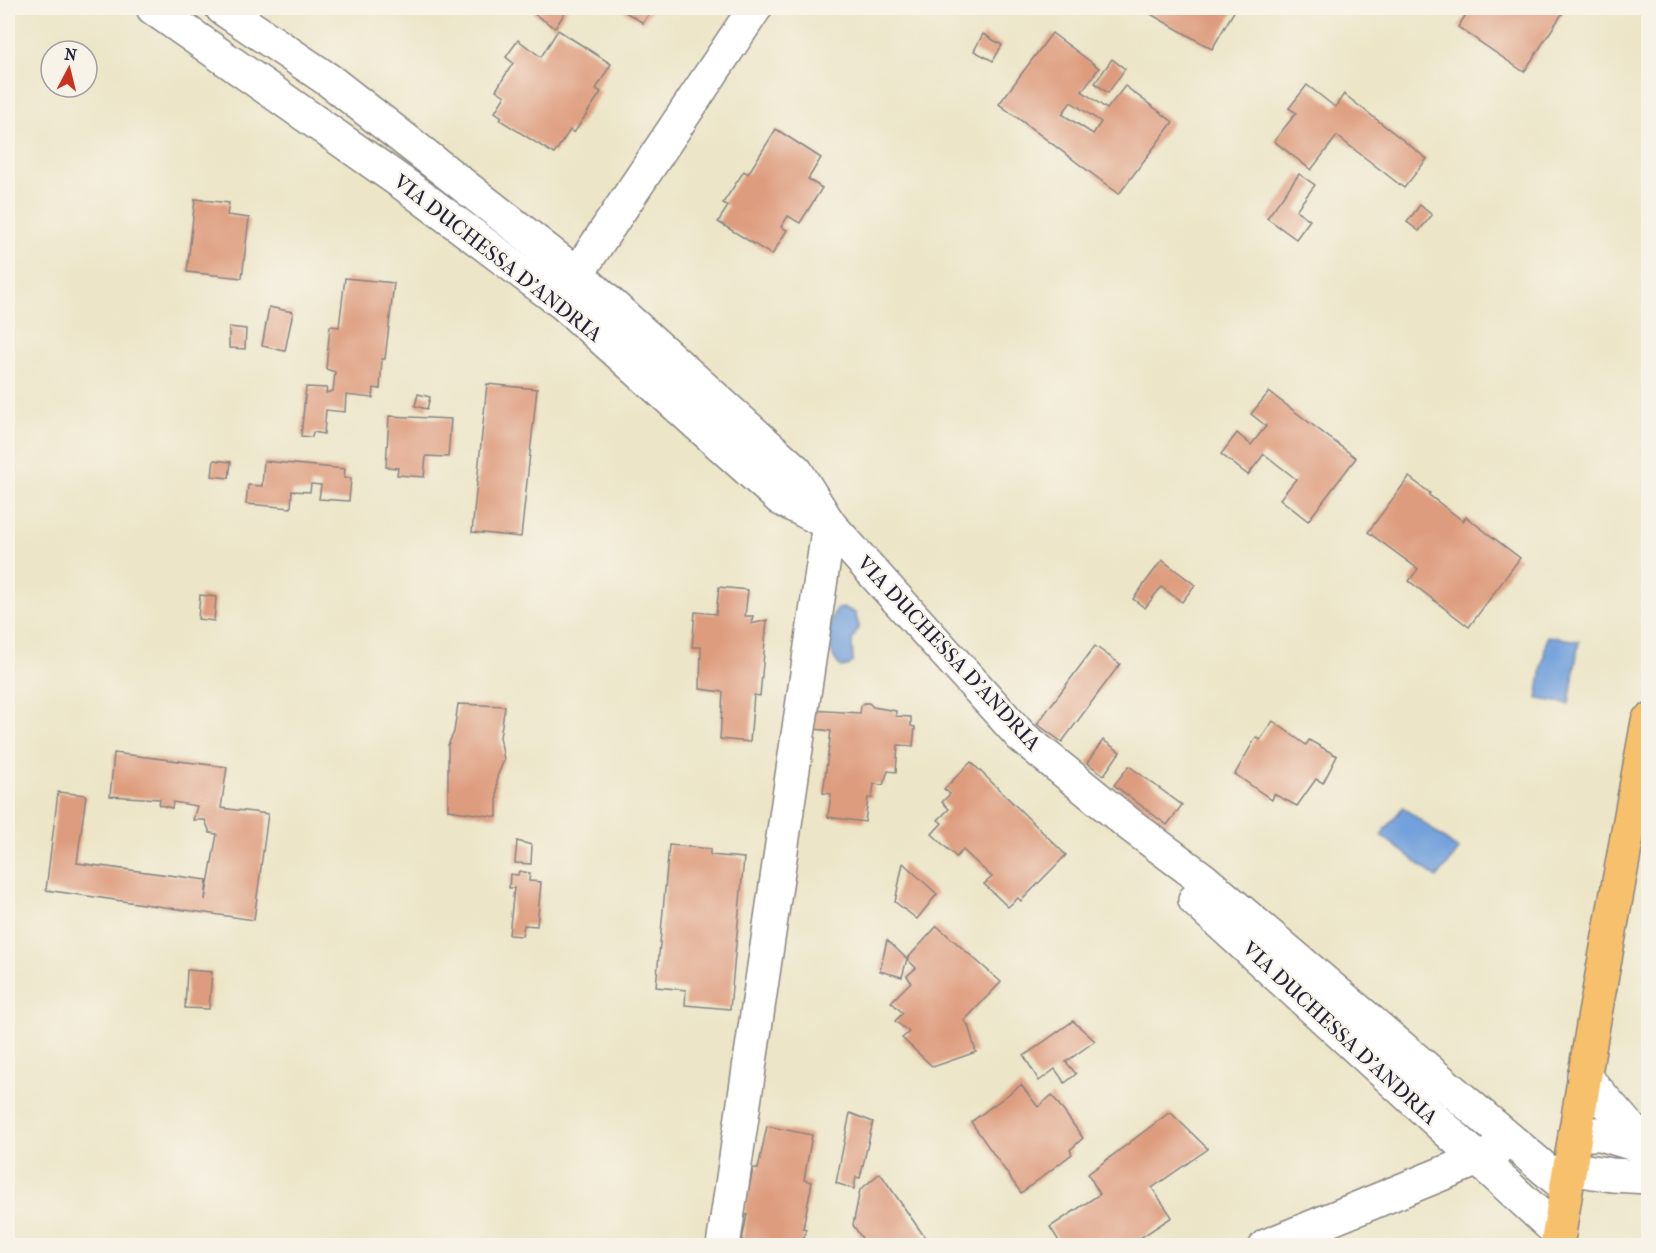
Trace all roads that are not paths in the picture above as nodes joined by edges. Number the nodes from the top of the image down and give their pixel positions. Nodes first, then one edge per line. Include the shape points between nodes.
1 (153, 8) edge
2 (222, 8) edge
3 (755, 8) edge
4 (577, 274) junction
5 (564, 304) junction
6 (829, 524) junction
7 (1648, 721) edge
8 (1130, 824) junction
9 (1584, 1076) junction
10 (1575, 1134) junction
11 (1516, 1143) junction
12 (1648, 1158) edge
13 (1477, 1160) junction
14 (1568, 1178) junction
15 (1558, 1239) edge
16 (723, 1245) edge
17 (1266, 1245) edge

1 - 5 street, VIA DUCHESSA D'ANDRIA via 408,187
2 - 4 street, VIA DUCHESSA D'ANDRIA via 330,81
3 - 4 street
4 - 5 street
4 - 6 street, VIA DUCHESSA D'ANDRIA via 796,471
5 - 6 street, VIA DUCHESSA D'ANDRIA via 781,499
6 - 8 street, VIA DUCHESSA D'ANDRIA via 1021,736
6 - 16 street
7 - 9 main road
8 - 11 street, VIA DUCHESSA D'ANDRIA via 1204,880
8 - 13 street, VIA DUCHESSA D'ANDRIA via 1192,897
9 - 10 main road
9 - 12 street
10 - 12 street via 1601,1134
10 - 14 main road
11 - 13 street
11 - 14 street, VIA DUCHESSA D'ANDRIA
12 - 14 street via 1612,1175
13 - 15 street, VIA DUCHESSA D'ANDRIA
13 - 17 street
14 - 15 main road

